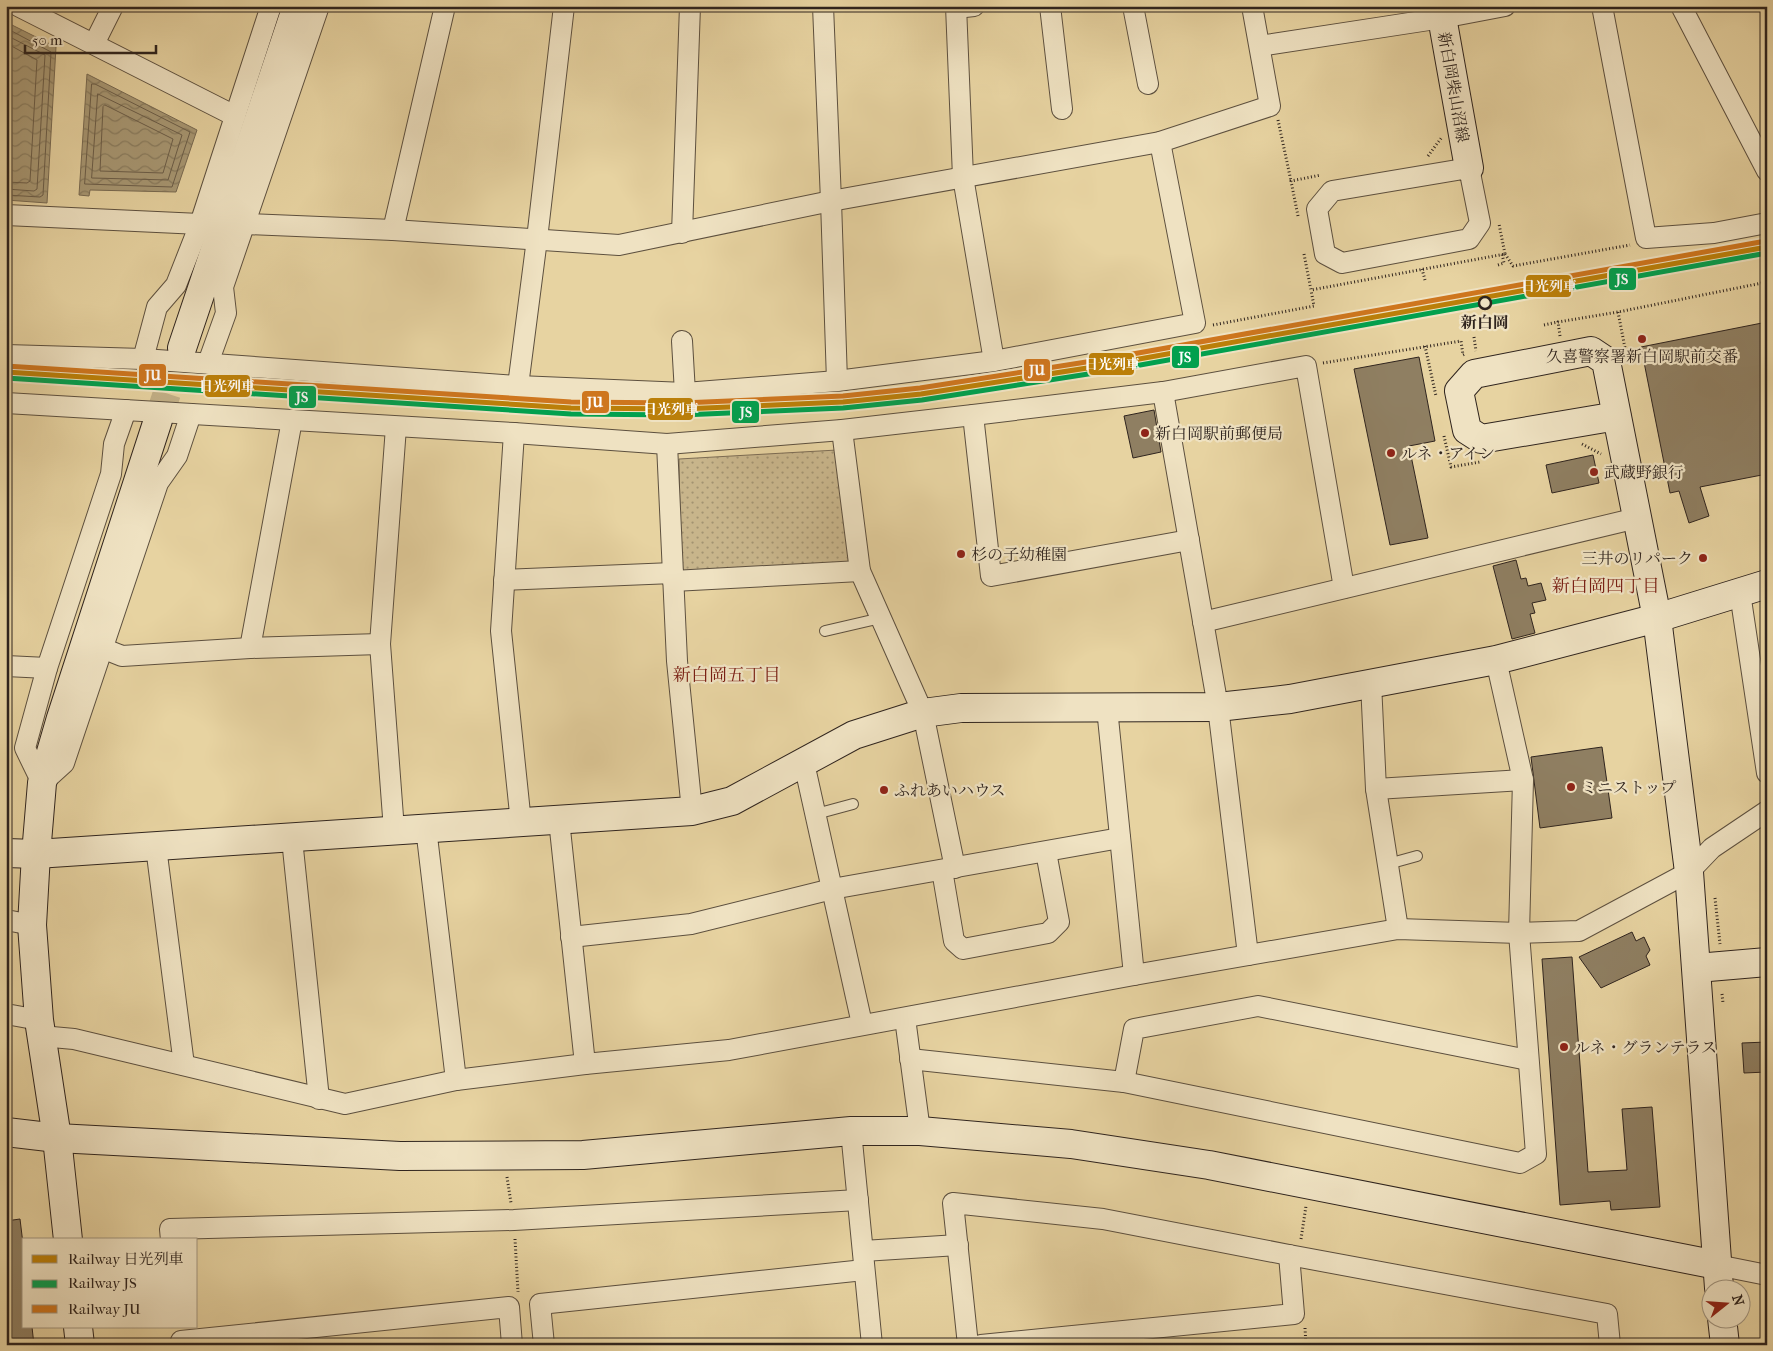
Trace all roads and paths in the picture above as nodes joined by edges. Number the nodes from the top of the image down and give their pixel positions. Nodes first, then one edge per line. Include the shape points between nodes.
1 (18, 6) edge
2 (113, 6) edge
3 (271, 6) edge
4 (297, 6) edge
5 (319, 6) edge
6 (445, 6) edge
7 (564, 6) edge
8 (690, 6) edge
9 (823, 6) edge
10 (1050, 6) edge
11 (1133, 6) edge
12 (1252, 6) edge
13 (1505, 6) edge
14 (1602, 6) edge
15 (1681, 6) edge
16 (962, 7) edge
17 (1441, 12) edge
18 (94, 44) junction
19 (1260, 46) junction
20 (1148, 84) dead end
21 (1270, 106) junction
22 (1062, 109) dead end
23 (234, 116) junction
24 (1160, 142) junction
25 (1469, 168) junction
26 (1767, 171) edge
27 (963, 177) junction
28 (1291, 181) dead end
29 (832, 201) junction
30 (6, 215) edge
31 (1767, 223) edge
32 (200, 224) junction
33 (245, 224) junction
34 (393, 230) junction
35 (682, 233) junction
36 (1646, 238) junction
37 (537, 239) junction
38 (1498, 265) dead end
39 (1422, 269) dead end
40 (1425, 280) dead end
41 (1767, 282) edge
42 (1311, 290) dead end
43 (1558, 322) junction
44 (1195, 323) junction
45 (1544, 325) dead end
46 (1474, 337) dead end
47 (1551, 338) dead end
48 (682, 341) dead end
49 (182, 348) tunnel mouth
50 (6, 355) edge
51 (143, 359) junction
52 (994, 361) junction
53 (208, 363) junction
54 (1306, 366) junction
55 (837, 381) junction
56 (518, 386) junction
57 (685, 392) junction
58 (1163, 392) junction
59 (6, 403) edge
60 (126, 410) junction
61 (191, 414) junction
62 (973, 416) junction
63 (1617, 416) junction
64 (158, 420) tunnel mouth
65 (292, 420) junction
66 (396, 427) junction
67 (842, 430) junction
68 (514, 433) junction
69 (668, 444) junction
70 (1636, 518) junction
71 (1189, 540) junction
72 (860, 571) junction
73 (673, 577) junction
74 (504, 580) junction
75 (1767, 584) edge
76 (1344, 588) junction
77 (1740, 593) junction
78 (880, 618) junction
79 (1657, 618) junction
80 (1203, 622) junction
81 (825, 631) dead end
82 (380, 644) junction
83 (102, 648) junction
84 (250, 648) junction
85 (1496, 660) junction
86 (6, 666) edge
87 (47, 668) junction
88 (1371, 683) junction
89 (1218, 707) junction
90 (1107, 708) junction
91 (922, 713) junction
92 (804, 763) junction
93 (1767, 773) edge
94 (1523, 780) junction
95 (42, 783) junction
96 (1376, 789) junction
97 (853, 804) dead end
98 (692, 811) junction
99 (1767, 811) edge
100 (816, 814) junction
101 (559, 820) junction
102 (521, 823) junction
103 (426, 828) junction
104 (394, 830) junction
105 (1120, 838) junction
106 (292, 839) junction
107 (156, 847) junction
108 (1046, 852) junction
109 (6, 853) edge
110 (36, 854) junction
111 (1418, 856) dead end
112 (1388, 864) junction
113 (948, 869) junction
114 (1689, 872) junction
115 (832, 889) junction
116 (19, 923) edge
117 (1398, 929) junction
118 (1519, 933) junction
119 (571, 937) junction
120 (1248, 956) junction
121 (1767, 962) edge
122 (1697, 968) junction
123 (1134, 975) junction
124 (6, 1014) edge
125 (905, 1018) junction
126 (862, 1024) junction
127 (40, 1028) junction
128 (910, 1059) junction
129 (1528, 1060) junction
130 (585, 1064) junction
131 (184, 1065) junction
132 (456, 1080) junction
133 (1124, 1082) junction
134 (319, 1099) junction
135 (851, 1131) junction
136 (920, 1131) junction
137 (6, 1132) edge
138 (57, 1138) junction
139 (506, 1168) dead end
140 (858, 1200) junction
141 (514, 1220) junction
142 (68, 1238) edge
143 (171, 1238) edge
144 (958, 1245) junction
145 (1289, 1256) junction
146 (864, 1261) junction
147 (1767, 1275) edge
148 (1718, 1277) edge
149 (518, 1296) dead end
150 (78, 1328) edge
151 (1723, 1328) edge
152 (181, 1338) edge
153 (80, 1345) edge
154 (512, 1345) edge
155 (544, 1345) edge
156 (872, 1345) edge
157 (968, 1345) edge
158 (981, 1345) edge
159 (1610, 1345) edge
160 (1725, 1345) edge

1 - 18 street
2 - 18 street
3 - 23 street
4 - 49 street
5 - 33 street
6 - 34 street
7 - 37 street
8 - 35 street
9 - 29 street
10 - 22 street
11 - 20 street
12 - 19 street
13 - 17 street
14 - 36 street
15 - 26 street
16 - 27 street
17 - 19 street
17 - 25 street, 新白岡柴山沼線
18 - 23 street
19 - 21 street
21 - 24 street
21 - 28 path via 1278,119
23 - 32 street
24 - 27 street
24 - 44 street
25 - 25 street via 1480,223 1469,239 1342,262 1325,254 1317,209 1332,191
27 - 29 street
27 - 52 street
29 - 35 street
29 - 55 street
30 - 32 street
31 - 36 street via 1714,233
32 - 51 street via 176,286 157,308
33 - 34 street
33 - 53 street via 223,288 226,313
34 - 37 street
35 - 37 street via 619,245
36 - 38 path via 1631,245 1513,266 1504,254 1504,263
37 - 56 street
39 - 40 path
41 - 43 path
42 - 44 path via 1314,306 1204,327
43 - 45 path
43 - 47 path via 1560,336
44 - 52 street
46 - 54 path via 1476,352 1463,355 1461,340
48 - 57 street
50 - 51 street
51 - 53 street
52 - 55 street
53 - 56 street
54 - 58 street
54 - 76 street
55 - 57 street
56 - 57 street
58 - 62 street
58 - 71 street
59 - 60 street
60 - 61 street
60 - 87 street via 114,444 111,474
61 - 65 street
61 - 83 street via 177,456 158,483
62 - 67 street
62 - 71 street via 992,576
63 - 63 street via 1606,361 1591,352 1474,374 1459,391 1467,430 1481,439
63 - 70 street
64 - 95 street via 60,718
65 - 66 street
65 - 84 street
66 - 68 street
66 - 82 street
67 - 69 street
67 - 72 street
68 - 69 street
68 - 74 street
69 - 73 street
70 - 76 street
70 - 79 street
71 - 80 street
72 - 73 street
72 - 78 street
73 - 74 street
73 - 98 street via 677,661
74 - 102 street via 501,631
75 - 77 street
76 - 80 street
77 - 79 street
77 - 93 street
78 - 81 lane
78 - 91 street
79 - 85 street
79 - 114 street
80 - 89 street
82 - 84 street
82 - 104 street
83 - 84 street via 122,656
83 - 95 street via 64,763
85 - 88 street
85 - 94 street
86 - 87 street
87 - 95 street via 25,748
88 - 89 street via 1290,699
88 - 96 street
89 - 90 street
89 - 120 street
90 - 91 street via 961,708
90 - 105 street
91 - 92 street via 854,735
91 - 113 street
92 - 98 street via 732,801
92 - 100 street
94 - 96 street
94 - 118 street
95 - 110 street
96 - 112 street
97 - 100 lane
98 - 101 street
99 - 114 street via 1712,848
100 - 115 street
101 - 102 street
101 - 119 street
102 - 103 street
103 - 104 street
103 - 132 street
104 - 106 street
105 - 108 street
105 - 123 street
106 - 107 street
106 - 134 street
107 - 110 street
107 - 131 street
108 - 113 street
108 - 113 street via 1059,922 1048,933 963,949 954,942
109 - 110 street
110 - 116 street
111 - 112 lane
112 - 117 street
113 - 115 street
114 - 118 street via 1579,931
114 - 122 street
115 - 119 street via 691,924
115 - 126 street
116 - 127 street
117 - 118 street
117 - 120 street
118 - 129 street
119 - 130 street
120 - 123 street
121 - 122 street
122 - 148 street
123 - 125 street
124 - 127 street
125 - 126 street
125 - 128 street
126 - 130 street via 729,1050
127 - 131 street
127 - 138 street
128 - 133 street
128 - 136 street
129 - 133 street via 1258,1006 1134,1028
129 - 133 street via 1536,1154 1520,1163
130 - 132 street
131 - 134 street
132 - 134 street via 344,1104
135 - 136 street
135 - 138 street via 583,1154 400,1156
135 - 140 street
136 - 148 street via 1071,1144 1209,1165
137 - 138 street
138 - 142 street
139 - 141 path
140 - 141 street
140 - 146 street
141 - 143 street via 170,1229
141 - 149 path
144 - 145 street via 953,1204 1103,1219
144 - 146 street
144 - 157 street
145 - 158 street via 1294,1314
145 - 159 street via 1607,1314
146 - 155 street via 540,1304
146 - 156 street
147 - 148 street
150 - 153 street
151 - 160 street
152 - 154 street via 509,1307

